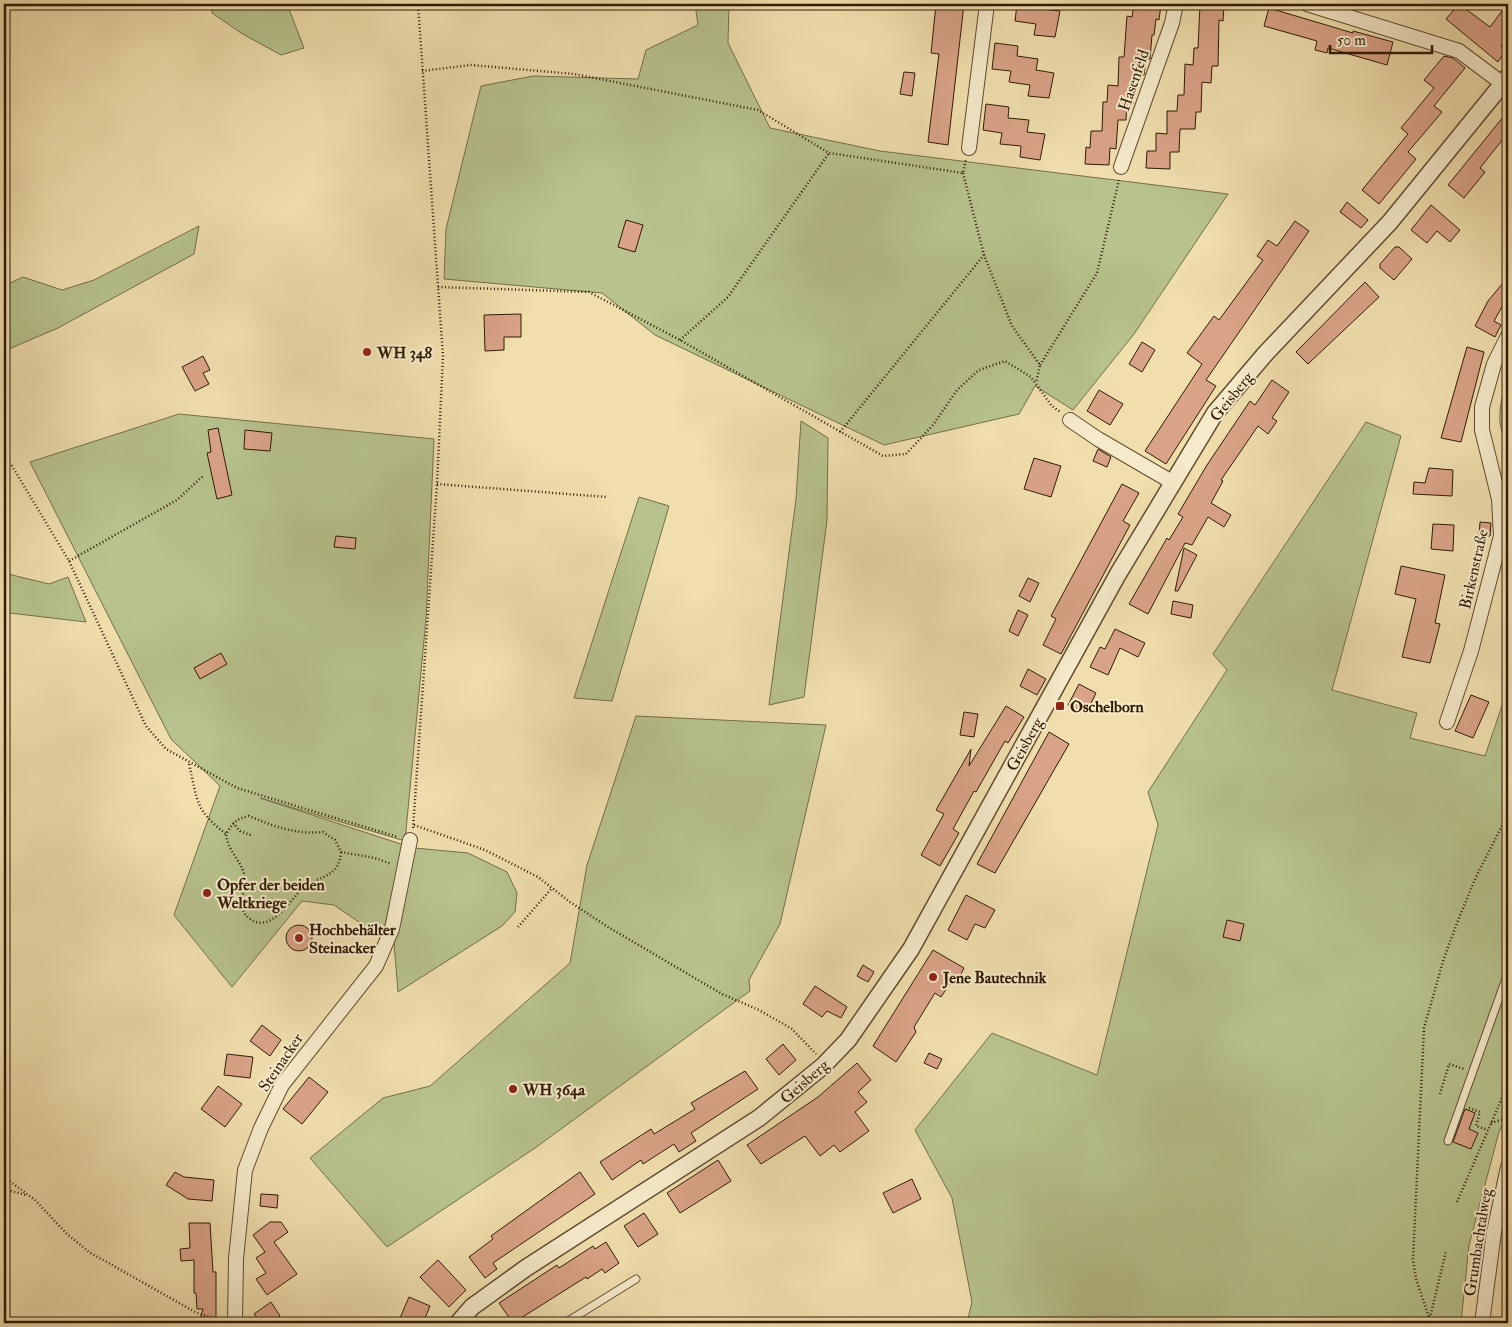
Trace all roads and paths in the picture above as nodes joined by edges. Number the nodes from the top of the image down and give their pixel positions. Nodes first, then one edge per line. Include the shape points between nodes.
1 (418, 4) edge
2 (987, 4) edge
3 (1176, 4) edge
4 (1307, 4) edge
5 (422, 71) junction
6 (1506, 81) edge
7 (969, 148) joint
8 (829, 153) junction
9 (1121, 167) joint
10 (963, 173) junction
11 (984, 255) junction
12 (438, 287) junction
13 (1508, 336) edge
14 (680, 340) junction
15 (1040, 365) junction
16 (1036, 383) junction
17 (1070, 420) joint
18 (839, 433) junction
19 (4, 458) edge
20 (204, 475) dead end
21 (1172, 482) junction
22 (437, 484) junction
23 (607, 497) dead end
24 (69, 560) junction
25 (1447, 722) dead end
26 (189, 764) junction
27 (1508, 814) edge
28 (233, 823) junction
29 (413, 824) junction
30 (226, 834) junction
31 (253, 836) dead end
32 (410, 840) junction
33 (342, 852) junction
34 (390, 864) dead end
35 (552, 888) junction
36 (518, 927) dead end
37 (1508, 973) edge
38 (823, 1066) junction
39 (1473, 1072) junction
40 (1508, 1084) edge
41 (1440, 1094) dead end
42 (1461, 1104) junction
43 (1508, 1118) edge
44 (1491, 1124) junction
45 (1488, 1130) junction
46 (1448, 1141) dead end
47 (1508, 1167) edge
48 (4, 1177) edge
49 (4, 1189) edge
50 (29, 1196) junction
51 (1457, 1202) dead end
52 (1446, 1251) dead end
53 (636, 1279) dead end
54 (1430, 1321) edge
55 (226, 1323) edge
56 (235, 1323) edge
57 (458, 1323) edge
58 (565, 1323) edge
59 (1482, 1323) edge

1 - 5 path
2 - 7 street
3 - 9 street, Hasenfeld via 1172,24
4 - 6 street via 1459,51
5 - 8 path via 470,65 574,74 758,110
5 - 12 path
6 - 21 street, Geisberg via 1390,222 1276,342 1215,413
7 - 10 path
8 - 10 path
8 - 14 path via 728,297
9 - 15 path via 1097,273
10 - 11 path
11 - 15 path via 1012,326
11 - 18 path
12 - 14 path via 589,292
12 - 22 path via 443,356
13 - 25 street, Birkenstraße via 1494,364 1482,407 1482,430 1499,499 1501,536 1471,651
14 - 18 path
15 - 16 path
16 - 17 path via 1051,405
16 - 18 path via 1005,361 979,370 957,390 933,426 906,454 883,456
17 - 21 street
19 - 24 path
20 - 24 path via 177,500
21 - 38 street, Geisberg via 911,949 848,1040
22 - 23 path
22 - 29 path
24 - 26 path via 146,726 166,749
26 - 30 path via 199,808
26 - 32 path via 236,788
27 - 54 path via 1476,876 1459,918 1424,1028 1414,1259 1416,1279
28 - 30 path
28 - 31 path via 240,831
28 - 33 path via 249,816 296,832 323,832 335,840
29 - 32 path
29 - 35 path via 485,850 538,877
30 - 33 path via 230,851 242,868 245,880 244,911 254,921 266,921 280,914 303,888 334,872 341,862
32 - 56 street, Steinacker via 392,929 376,966 282,1085 244,1170 236,1259
33 - 34 path
35 - 36 path
35 - 38 path via 608,927 722,994 792,1029
37 - 39 lane
38 - 57 street, Geisberg via 759,1118 494,1289
39 - 41 path via 1449,1064
39 - 42 lane
40 - 44 path
42 - 45 path via 1480,1112 1476,1126
42 - 46 lane
43 - 44 path
44 - 45 path
45 - 51 path
47 - 59 street, Grumbachtalweg via 1494,1232
48 - 50 path
49 - 50 path
50 - 55 path via 89,1252 194,1312
52 - 54 path
53 - 58 lane

